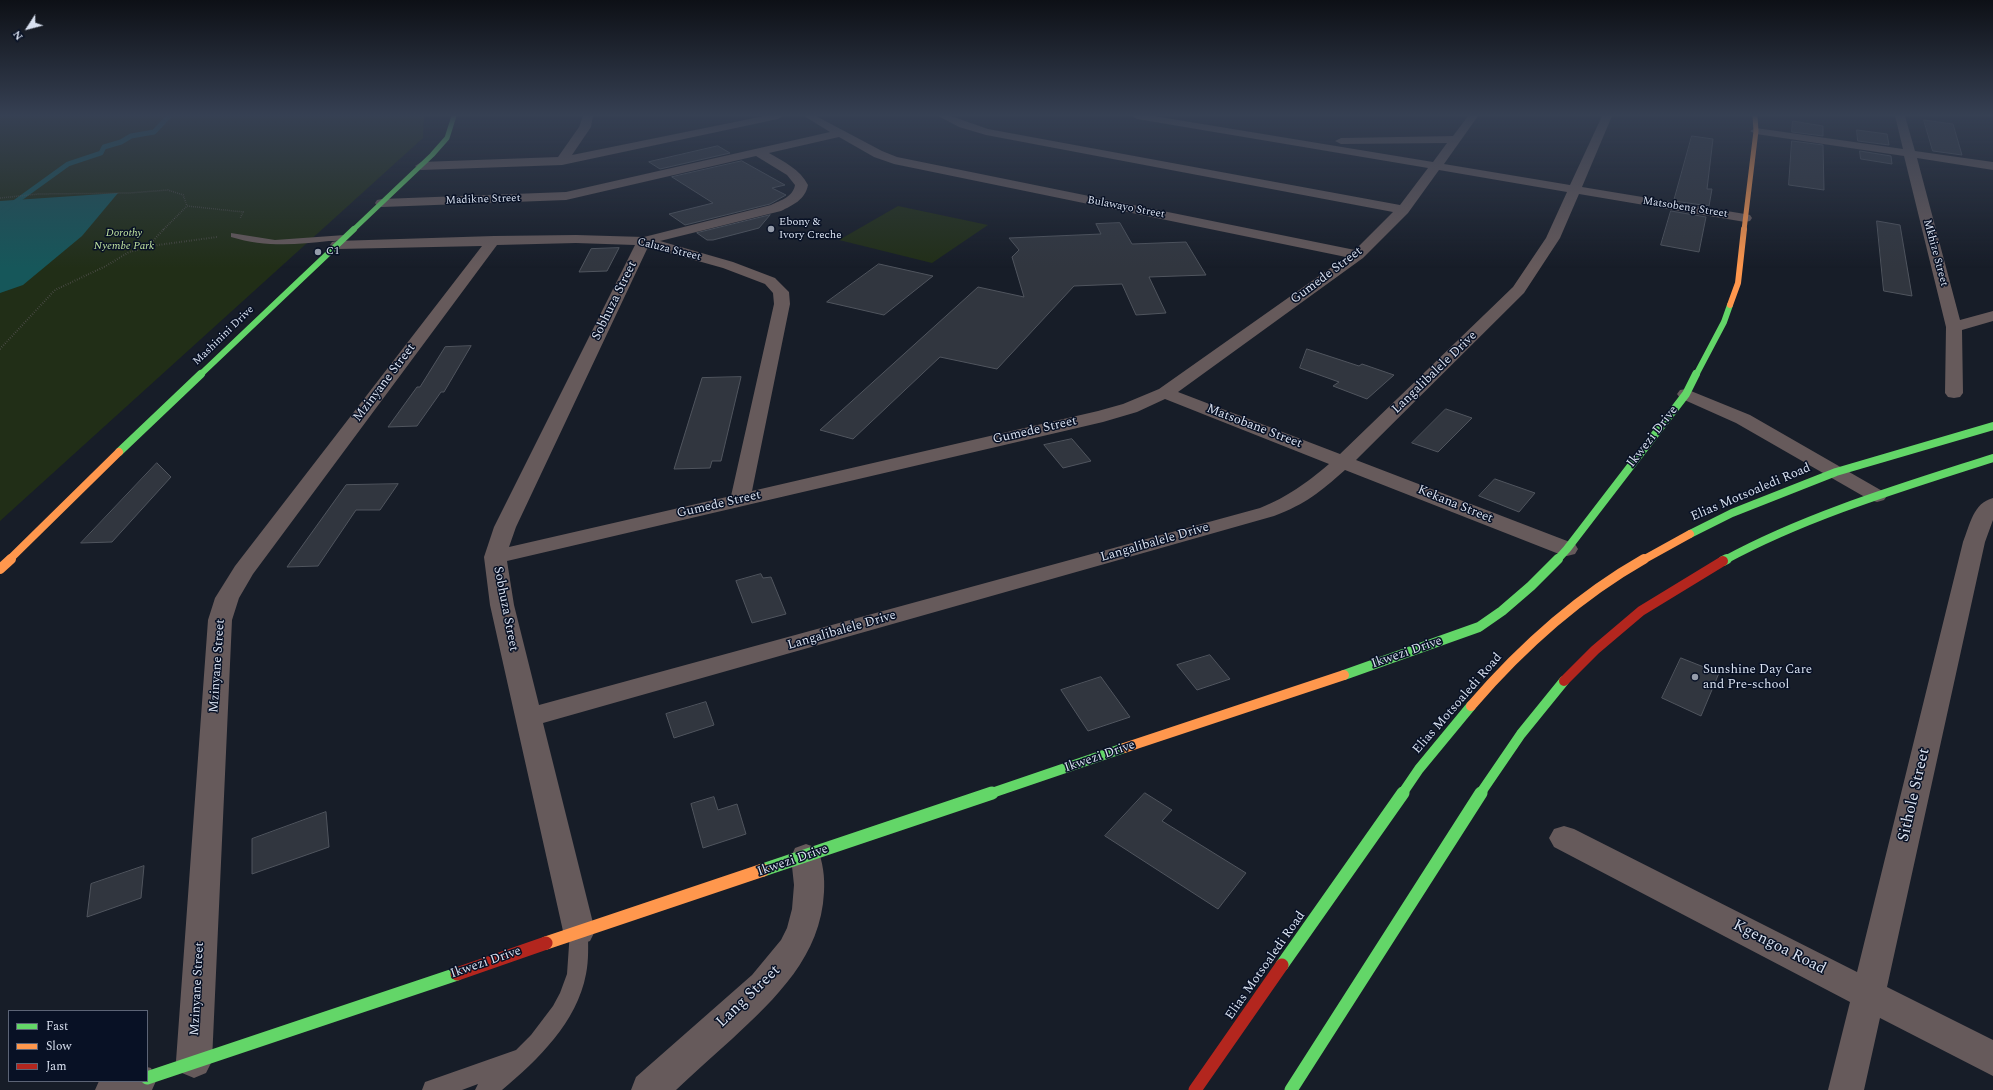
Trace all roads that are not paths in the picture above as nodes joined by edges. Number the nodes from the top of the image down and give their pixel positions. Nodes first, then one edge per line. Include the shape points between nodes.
1 (420, 167) edge
2 (697, 167) edge
3 (782, 167) edge
4 (928, 167) edge
5 (1172, 167) edge
6 (1436, 167) joint
7 (1584, 167) edge
8 (1751, 167) edge
9 (1912, 167) edge
10 (1574, 190) junction
11 (382, 203) junction
12 (1403, 210) junction
13 (1745, 218) junction
14 (234, 235) road end
15 (494, 240) junction
16 (341, 241) junction
17 (644, 241) junction
18 (1358, 255) junction
19 (1993, 316) edge
20 (1954, 327) junction
21 (1165, 392) junction
22 (1954, 393) dead end
23 (1686, 394) junction
24 (1993, 426) edge
25 (1993, 458) edge
26 (1344, 461) junction
27 (1836, 472) junction
28 (1877, 496) junction
29 (740, 500) junction
30 (1993, 504) edge
31 (1567, 549) junction
32 (495, 557) junction
33 (0, 569) edge
34 (528, 718) junction
35 (1564, 838) dead end
36 (806, 857) junction
37 (579, 931) junction
38 (1869, 994) junction
39 (525, 1057) junction
40 (1993, 1059) edge
41 (194, 1061) junction
42 (148, 1078) edge
43 (135, 1082) edge
44 (114, 1090) edge
45 (433, 1090) edge
46 (486, 1090) edge
47 (649, 1090) edge
48 (1195, 1090) edge
49 (1291, 1090) edge
50 (1846, 1090) edge

1 - 11 street, Mashinini Drive
2 - 11 street, Madikne Street via 566,196
3 - 17 street via 797,176 802,183 800,195 792,201 776,208
4 - 18 street, Bulawayo Street
5 - 12 street
6 - 10 street, Matsobeng Street
6 - 12 street, Gumede Street
7 - 10 street, Langalibalele Drive
8 - 13 street, Ikwezi Drive
9 - 20 street, Mkhize Street
10 - 13 street, Matsobeng Street
10 - 26 street, Langalibalele Drive via 1550,244 1519,290
11 - 16 street, Mashinini Drive
12 - 18 street, Gumede Street
13 - 23 street, Ikwezi Drive via 1738,283 1724,322
14 - 16 lane via 246,240 285,243
15 - 16 street, Caluza Street
15 - 17 street, Caluza Street
15 - 41 street, Mzinyane Street via 243,570 227,598 220,620
16 - 33 street, Mashinini Drive via 75,494
17 - 29 street, Caluza Street via 770,281 781,292 782,304
17 - 32 street, Sobhuza Street via 505,527
18 - 21 street, Gumede Street
19 - 20 street
20 - 22 street, Mkhize Street
21 - 26 street, Matsobane Street
21 - 29 street, Gumede Street via 1130,408 1103,416
23 - 27 street via 1743,419
23 - 31 street, Ikwezi Drive
24 - 27 street, Elias Motsoaledi Road
25 - 28 street
26 - 31 street, Kekana Street
26 - 34 street, Langalibalele Drive via 1310,490 1290,503 1267,512
27 - 28 street
27 - 48 street, Elias Motsoaledi Road via 1732,513 1685,536 1619,573 1534,640 1475,701 1420,769
28 - 49 street via 1758,542 1724,560 1641,611 1595,650 1560,686 1521,734
29 - 32 street, Gumede Street
30 - 38 street, Sithole Street via 1986,510 1974,542
31 - 36 street, Ikwezi Drive via 1502,611 1478,626 1434,644
32 - 34 street, Sobhuza Street via 502,605
34 - 37 street, Sobhuza Street
35 - 38 street, Kgengoa Road
36 - 37 street, Ikwezi Drive
36 - 47 street, Lang Street via 810,880 809,905 802,931 788,957 768,982
37 - 39 lane via 575,979 567,1001
37 - 41 street, Ikwezi Drive
38 - 40 street, Kgengoa Road
38 - 50 street, Sithole Street
39 - 45 lane
39 - 46 lane
41 - 42 street, Ikwezi Drive
43 - 44 street

